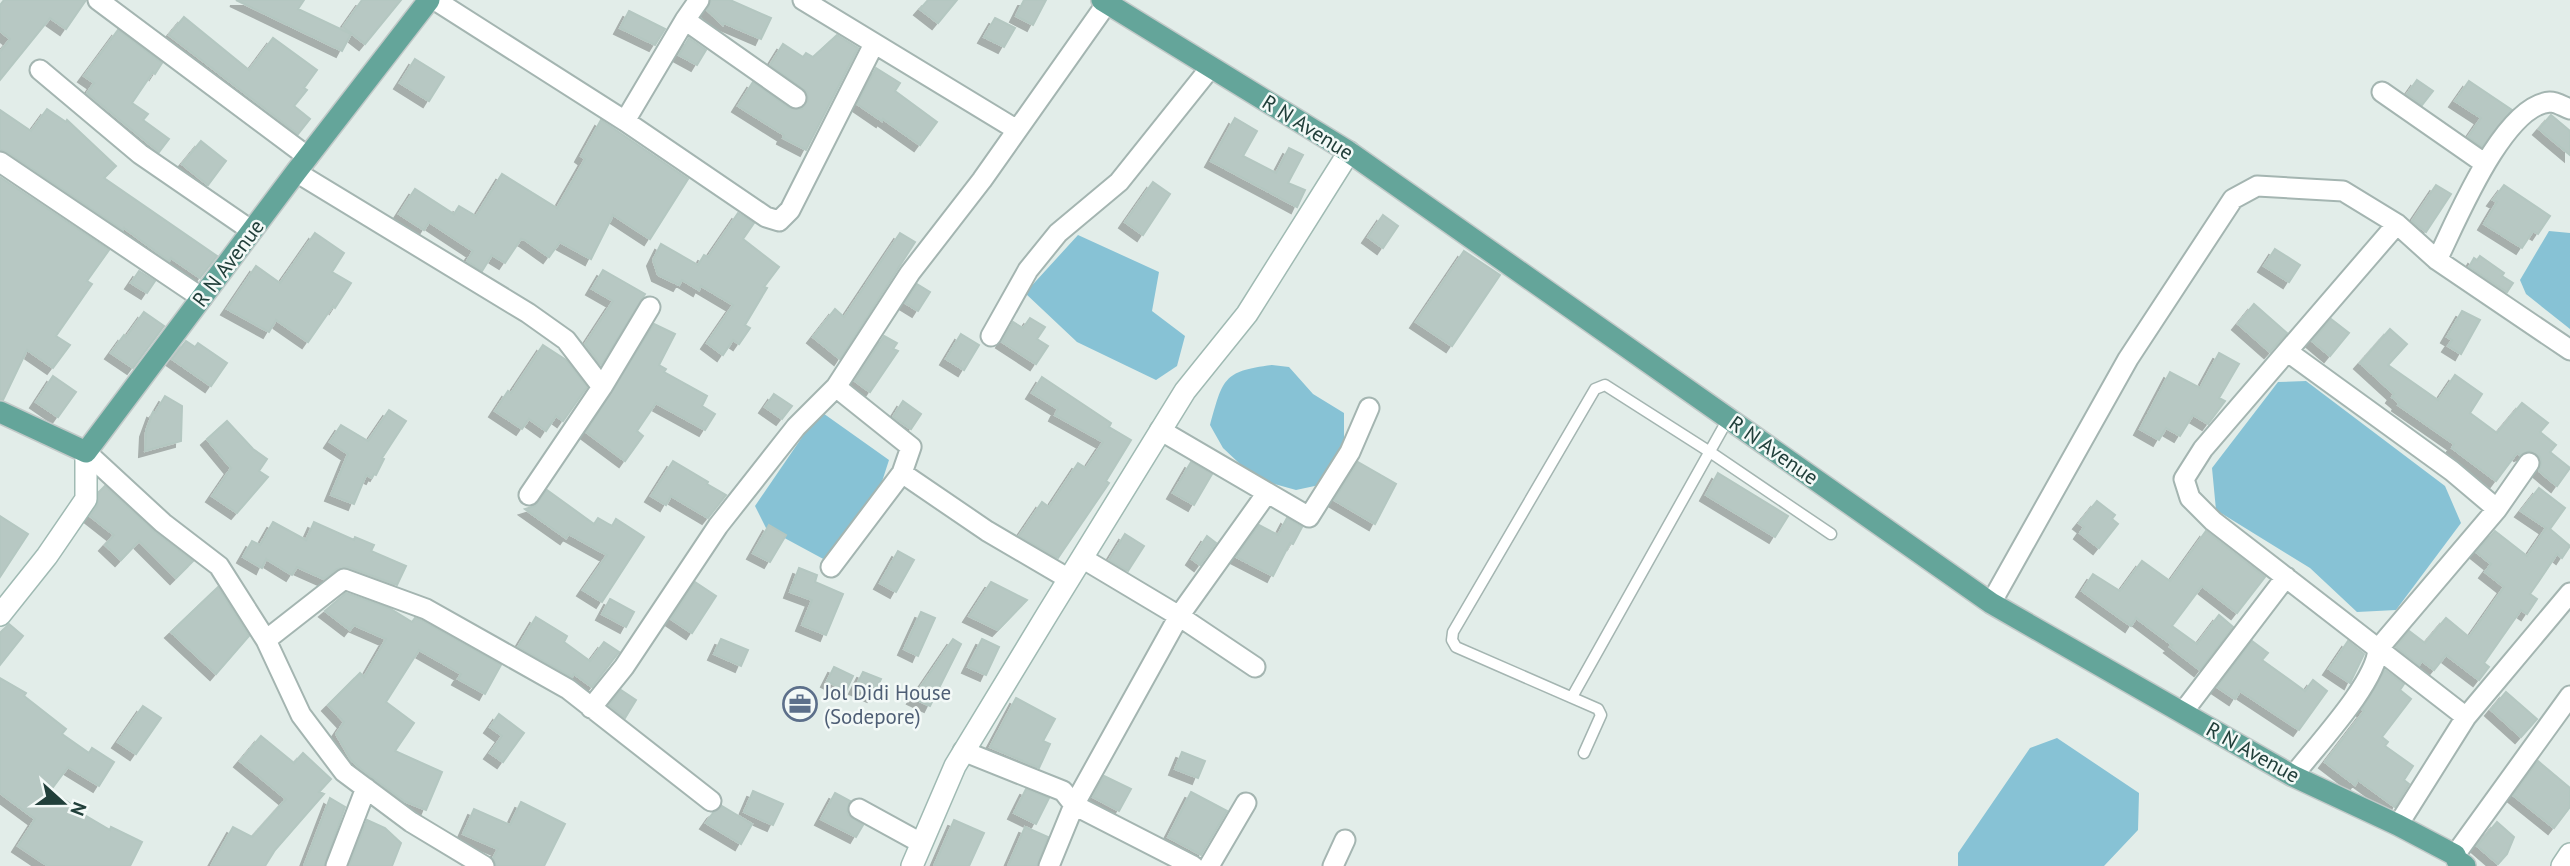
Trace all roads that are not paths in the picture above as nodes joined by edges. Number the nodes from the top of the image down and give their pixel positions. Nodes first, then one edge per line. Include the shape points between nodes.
1 (98, 0) edge
2 (429, 0) edge
3 (435, 0) edge
4 (698, 0) edge
5 (803, 0) edge
6 (1104, 2) edge
7 (685, 20) junction
8 (874, 44) junction
9 (1211, 67) junction
10 (40, 70) dead end
11 (2382, 92) dead end
12 (796, 98) dead end
13 (2570, 109) edge
14 (625, 121) junction
15 (1017, 130) junction
16 (1349, 152) junction
17 (0, 162) edge
18 (2484, 163) junction
19 (302, 165) junction
20 (2397, 224) junction
21 (252, 231) junction
22 (2437, 260) junction
23 (202, 299) junction
24 (650, 307) dead end
25 (991, 336) dead end
26 (2570, 350) edge
27 (2288, 352) junction
28 (603, 387) junction
29 (836, 387) junction
30 (1370, 408) dead end
31 (0, 412) edge
32 (1729, 418) junction
33 (1160, 430) junction
34 (86, 452) junction
35 (1710, 452) junction
36 (2529, 463) dead end
37 (902, 473) junction
38 (1267, 494) junction
39 (529, 495) dead end
40 (2497, 509) junction
41 (1830, 534) dead end
42 (1082, 558) junction
43 (831, 567) dead end
44 (2286, 577) junction
45 (1069, 579) junction
46 (2570, 593) edge
47 (1992, 603) junction
48 (0, 615) edge
49 (1179, 617) junction
50 (266, 640) junction
51 (2378, 649) junction
52 (1255, 667) dead end
53 (2570, 696) edge
54 (1572, 697) junction
55 (591, 708) junction
56 (2183, 712) junction
57 (2466, 717) junction
58 (963, 751) junction
59 (1584, 753) dead end
60 (2293, 776) junction
61 (366, 788) junction
62 (711, 801) dead end
63 (1246, 803) dead end
64 (1074, 805) junction
65 (859, 809) dead end
66 (2398, 825) junction
67 (1345, 840) dead end
68 (921, 843) junction
69 (2570, 854) edge
70 (2460, 861) edge
71 (337, 866) edge
72 (484, 866) edge
73 (912, 866) edge
74 (1049, 866) edge
75 (1193, 866) edge
76 (1209, 866) edge
77 (1333, 866) edge
78 (2562, 866) edge

1 - 19 street
2 - 19 main road, R N Avenue
3 - 14 street
4 - 7 street
5 - 8 street
6 - 9 main road, R N Avenue
6 - 15 street
7 - 12 street
7 - 14 street
8 - 14 street via 790,210 779,221 766,217
8 - 15 street
9 - 16 main road, R N Avenue
9 - 25 street via 1119,182 1058,233 1028,270
10 - 21 street via 140,154
11 - 18 street
13 - 18 street via 2553,102 2538,105 2519,118
15 - 29 street via 910,273
16 - 32 main road, R N Avenue
16 - 33 street via 1247,314
17 - 23 street
18 - 22 street
19 - 21 main road, R N Avenue
19 - 28 street via 566,340
20 - 22 street
20 - 27 street
20 - 47 street via 2343,191 2257,186 2233,199 2128,359
21 - 23 main road, R N Avenue
22 - 26 street
23 - 34 main road, R N Avenue
24 - 28 street
27 - 40 street
27 - 44 street via 2203,449 2184,479 2190,498
28 - 39 street
29 - 37 street via 911,447
29 - 55 street via 796,426 718,526 624,667
30 - 38 street via 1350,452 1309,517
31 - 34 main road
32 - 35 lane
32 - 47 main road, R N Avenue
33 - 38 street
33 - 42 street
34 - 48 street via 86,499
34 - 50 street via 163,523 219,566
35 - 41 lane
35 - 54 lane
35 - 54 lane via 1605,386 1595,389 1453,632 1456,647
36 - 40 street
37 - 43 street
37 - 45 street
38 - 49 street
40 - 51 street
42 - 45 street
42 - 49 street
44 - 51 street
44 - 56 street
45 - 58 street
46 - 57 street
47 - 56 main road, R N Avenue
49 - 52 street
49 - 64 street
50 - 55 street via 344,579 426,609 568,689
50 - 61 street via 301,715 344,772
51 - 57 street
51 - 60 street via 2365,683
53 - 70 street
54 - 59 lane via 1598,709 1601,715
55 - 62 street
56 - 60 main road, R N Avenue
57 - 66 street
58 - 64 street via 1063,791
58 - 68 street
60 - 66 main road, R N Avenue
61 - 71 street
61 - 72 street via 411,822
63 - 76 street
64 - 74 street
64 - 75 street
65 - 68 street
66 - 70 main road, R N Avenue
67 - 77 street
68 - 73 street
69 - 78 street

